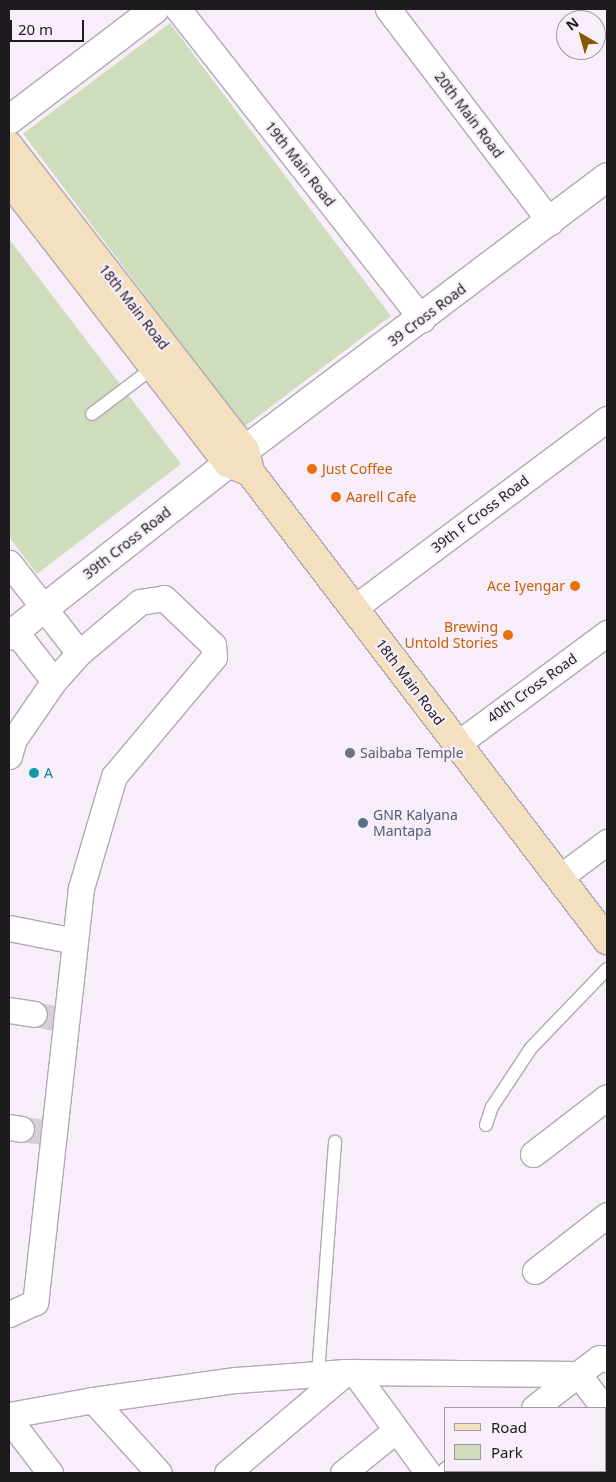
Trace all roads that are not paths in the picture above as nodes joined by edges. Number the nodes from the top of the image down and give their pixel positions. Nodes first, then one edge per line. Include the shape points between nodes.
1 (155, 9) edge
2 (178, 9) edge
3 (388, 9) edge
4 (9, 120) edge
5 (9, 146) edge
6 (607, 177) edge
7 (9, 180) edge
8 (550, 222) junction
9 (422, 319) junction
10 (154, 367) junction
11 (92, 414) dead end
12 (607, 419) edge
13 (241, 462) junction
14 (9, 563) edge
15 (354, 608) junction
16 (45, 609) junction
17 (607, 633) edge
18 (12, 634) edge
19 (79, 653) junction
20 (54, 681) junction
21 (457, 744) junction
22 (9, 756) edge
23 (607, 842) edge
24 (560, 877) junction
25 (9, 928) edge
26 (607, 940) edge
27 (75, 941) junction
28 (607, 969) edge
29 (9, 1010) edge
30 (34, 1014) tunnel mouth
31 (607, 1097) edge
32 (486, 1125) dead end
33 (335, 1142) dead end
34 (533, 1154) dead end
35 (607, 1215) edge
36 (535, 1271) dead end
37 (9, 1314) edge
38 (605, 1356) edge
39 (350, 1372) junction
40 (318, 1374) junction
41 (578, 1374) junction
42 (93, 1400) junction
43 (535, 1407) edge
44 (603, 1407) edge
45 (9, 1417) edge
46 (396, 1430) junction
47 (50, 1473) edge
48 (158, 1473) edge
49 (227, 1473) edge
50 (343, 1473) edge
51 (428, 1473) edge

1 - 4 street
2 - 9 street, 19th Main Road
3 - 8 street, 20th Main Road
5 - 13 main road, 18th Main Road
6 - 8 street, 39 Cross Road
7 - 10 main road, 18th Main Road
8 - 9 street, 39 Cross Road
9 - 13 street, 39 Cross Road
10 - 11 lane
10 - 13 main road, 18th Main Road
12 - 15 street, 39th F Cross Road
13 - 15 main road, 18th Main Road
13 - 16 street, 39th Cross Road
14 - 16 street
15 - 21 main road, 18th Main Road
16 - 18 street, 39th Cross Road
16 - 19 street
17 - 21 street, 40th Cross Road
18 - 20 street
19 - 20 street
19 - 27 street via 140,602 164,598 213,644 214,657 114,776 82,888
20 - 22 street via 14,739
21 - 24 main road, 18th Main Road
23 - 24 street
24 - 26 main road, 18th Main Road
25 - 27 street
27 - 37 street via 35,1302
28 - 32 lane via 531,1048 492,1107
29 - 30 street
31 - 34 street
33 - 40 lane
35 - 36 street
38 - 41 street
39 - 40 street
39 - 41 street
39 - 46 street
39 - 49 street
40 - 42 street via 236,1380
41 - 43 street
41 - 44 street
42 - 45 street
42 - 48 street
45 - 47 street
46 - 50 street
46 - 51 street

